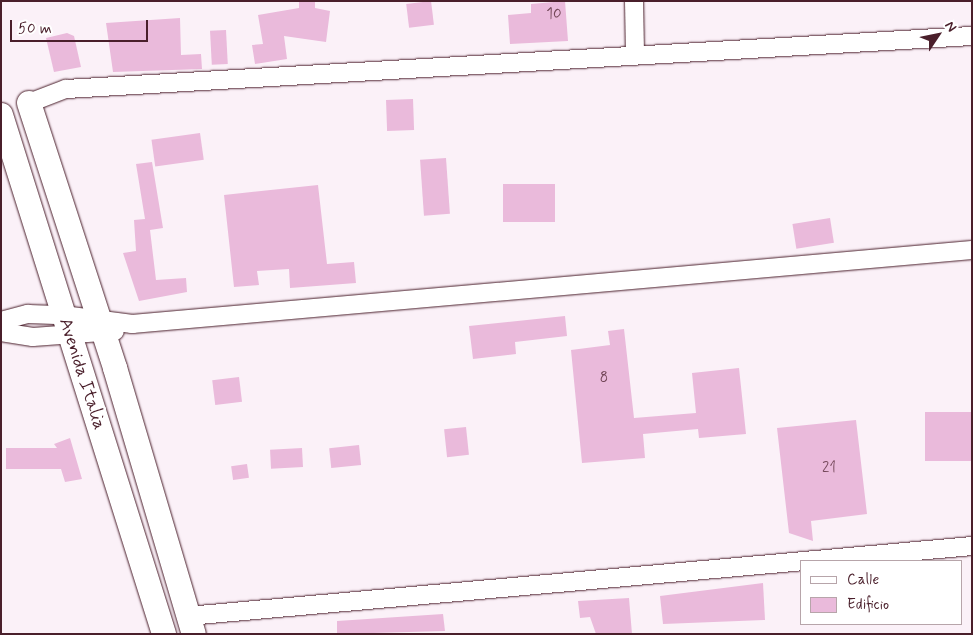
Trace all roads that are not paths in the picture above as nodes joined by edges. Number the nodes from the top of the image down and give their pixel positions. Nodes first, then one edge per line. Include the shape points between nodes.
1 (634, 1) edge
2 (972, 36) edge
3 (635, 53) junction
4 (29, 103) joint
5 (1, 115) edge
6 (972, 250) edge
7 (1, 320) edge
8 (66, 325) junction
9 (102, 325) junction
10 (1, 332) edge
11 (972, 546) edge
12 (834, 560) edge
13 (800, 563) edge
14 (191, 625) edge
15 (164, 634) edge

1 - 3 street
2 - 3 street
3 - 4 street via 66,89
4 - 9 main road
5 - 8 main road, Avenida Italia
6 - 9 street
7 - 8 street via 28,314
8 - 9 street
8 - 10 street via 33,337
8 - 15 main road, Avenida Italia
9 - 14 main road
11 - 12 street
13 - 14 street

